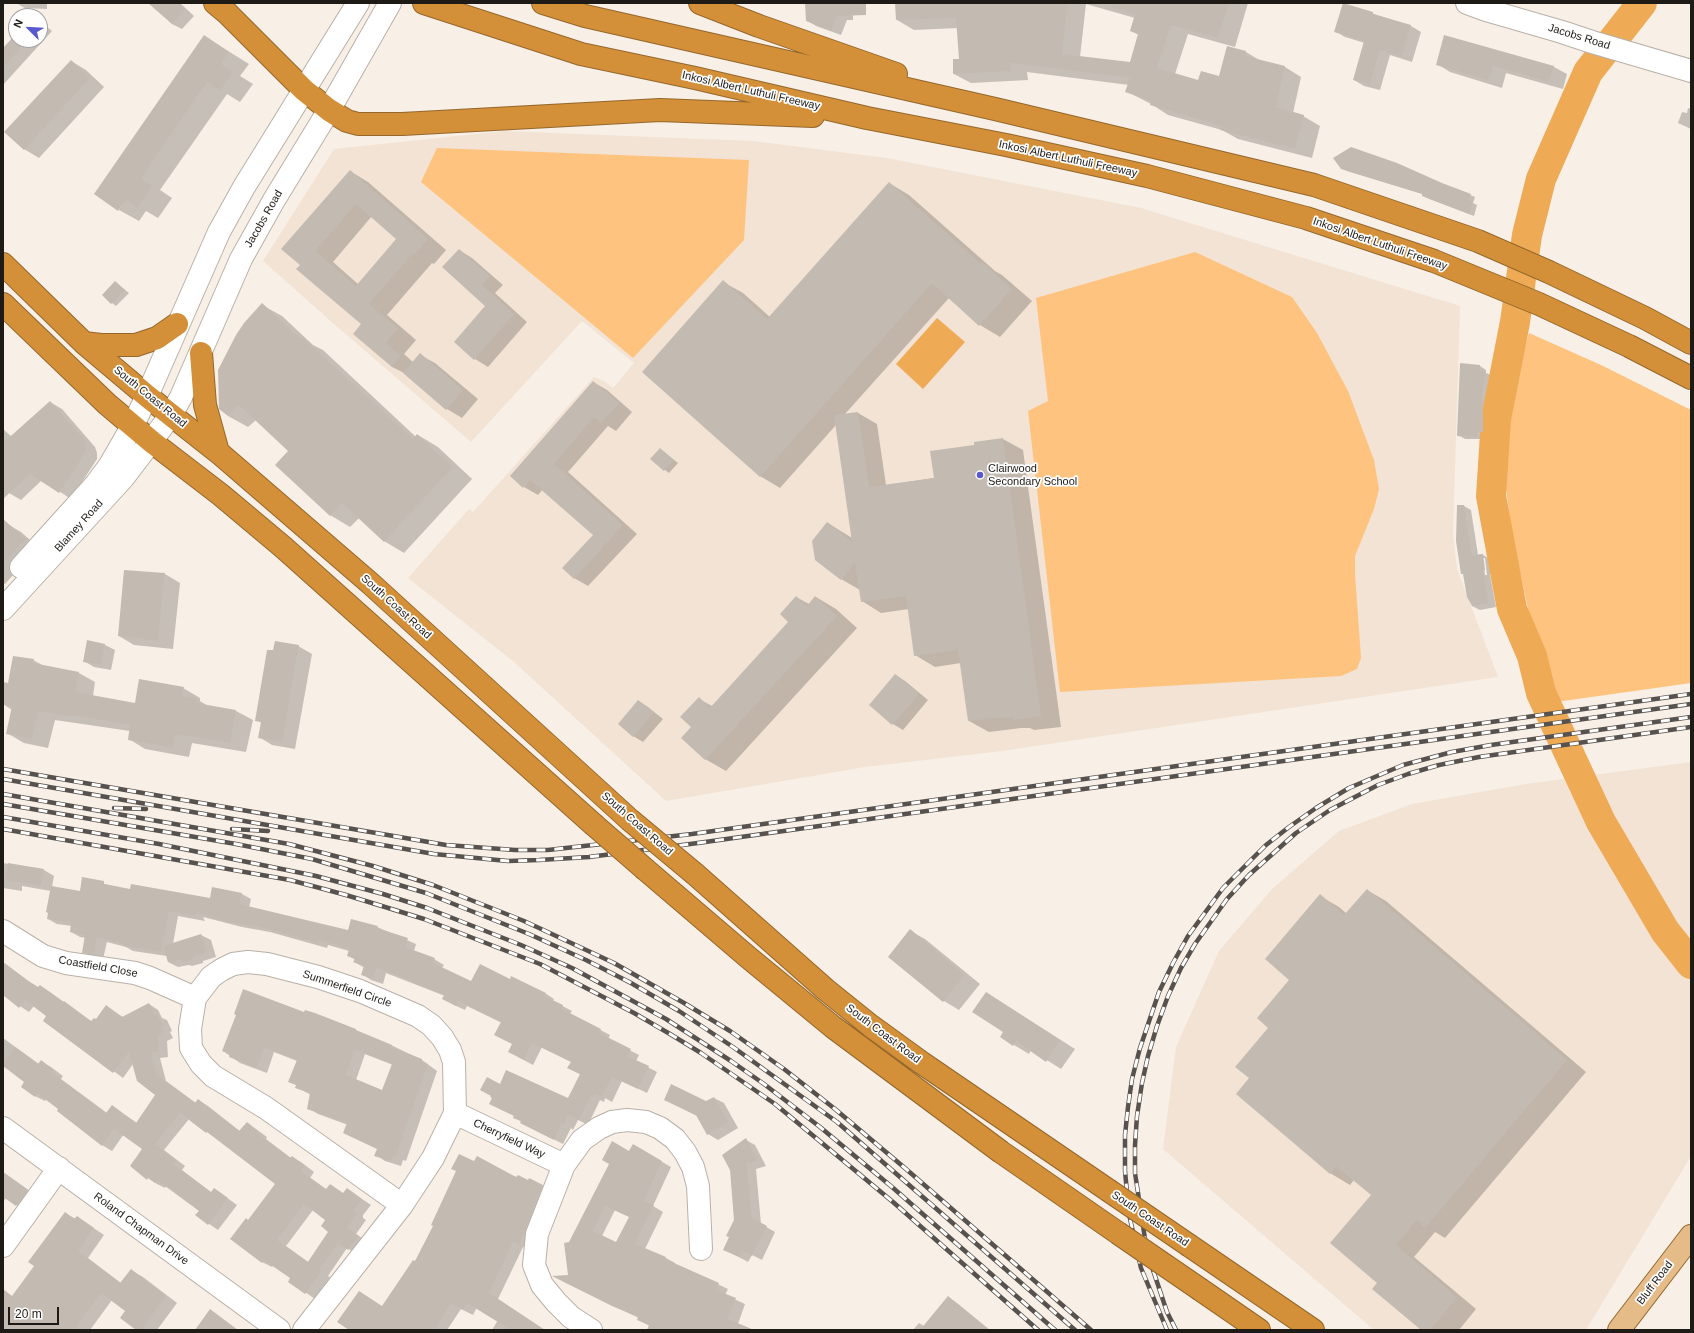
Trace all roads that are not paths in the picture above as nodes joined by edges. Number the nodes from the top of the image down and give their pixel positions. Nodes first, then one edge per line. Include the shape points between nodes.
1 (215, 3) edge
2 (358, 3) edge
3 (390, 3) edge
4 (543, 3) edge
5 (700, 3) edge
6 (1467, 3) edge
7 (430, 5) edge
8 (1691, 71) edge
9 (304, 90) junction
10 (995, 109) junction
11 (329, 110) junction
12 (867, 118) junction
13 (3, 264) edge
14 (3, 304) edge
15 (177, 324) junction
16 (84, 343) junction
17 (1691, 343) edge
18 (201, 353) junction
19 (1691, 378) edge
20 (147, 396) junction
21 (171, 415) junction
22 (132, 425) junction
23 (152, 442) junction
24 (218, 452) junction
25 (3, 587) edge
26 (3, 609) edge
27 (3, 931) edge
28 (195, 998) junction
29 (455, 1113) junction
30 (3, 1128) edge
31 (564, 1165) junction
32 (59, 1168) junction
33 (402, 1205) junction
34 (1691, 1236) edge
35 (3, 1246) edge
36 (701, 1249) dead end
37 (279, 1330) edge
38 (304, 1330) edge
39 (591, 1330) edge
40 (1259, 1330) edge
41 (1313, 1330) edge
42 (1619, 1330) edge

1 - 9 highway
2 - 9 street
3 - 11 street, Jacobs Road
4 - 10 highway via 585,16
5 - 10 highway
6 - 8 street, Jacobs Road
7 - 12 highway, Inkosi Albert Luthuli Freeway via 581,54
9 - 11 highway
9 - 15 street via 218,232
10 - 17 highway via 1314,186 1478,241 1549,272
11 - 12 highway via 347,121 358,124 660,110
11 - 18 street, Jacobs Road via 241,259
12 - 19 highway, Inkosi Albert Luthuli Freeway via 1147,176 1306,218 1434,261 1539,304
13 - 16 highway, South Coast Road
14 - 22 highway
15 - 16 highway via 157,338 136,345
15 - 20 street
16 - 20 highway, South Coast Road
18 - 21 street, Jacobs Road
18 - 24 highway via 205,405
20 - 21 highway, South Coast Road
20 - 22 street
21 - 23 street, Jacobs Road
21 - 24 highway, South Coast Road
22 - 23 highway
22 - 25 street, Blamey Road via 110,465 96,484
23 - 26 street, Blamey Road via 123,478
23 - 40 highway, bridge via 221,495 282,547 593,824 833,1027 1001,1152
24 - 41 highway, South Coast Road, bridge via 370,584 630,820 871,1026
27 - 28 street, Coastfield Close via 43,956 66,963 135,973
28 - 29 street, Summerfield Circle via 211,977 221,970 233,964 248,962 318,976 402,1008 431,1025 450,1050 454,1062
28 - 33 street, Summerfield Circle via 190,1029 191,1048 201,1064 213,1076 266,1108
29 - 31 street, Cherryfield Way
29 - 33 street, Summerfield Circle via 433,1158
30 - 32 street, Roland Chapman Drive
31 - 36 street via 582,1140 612,1122 646,1122 660,1128 675,1139 693,1167 698,1186
31 - 39 street via 537,1234 534,1265 542,1285 556,1302 571,1317
32 - 35 street
32 - 37 street, Roland Chapman Drive
33 - 38 street, Summerfield Circle
34 - 42 main road, Bluff Road

